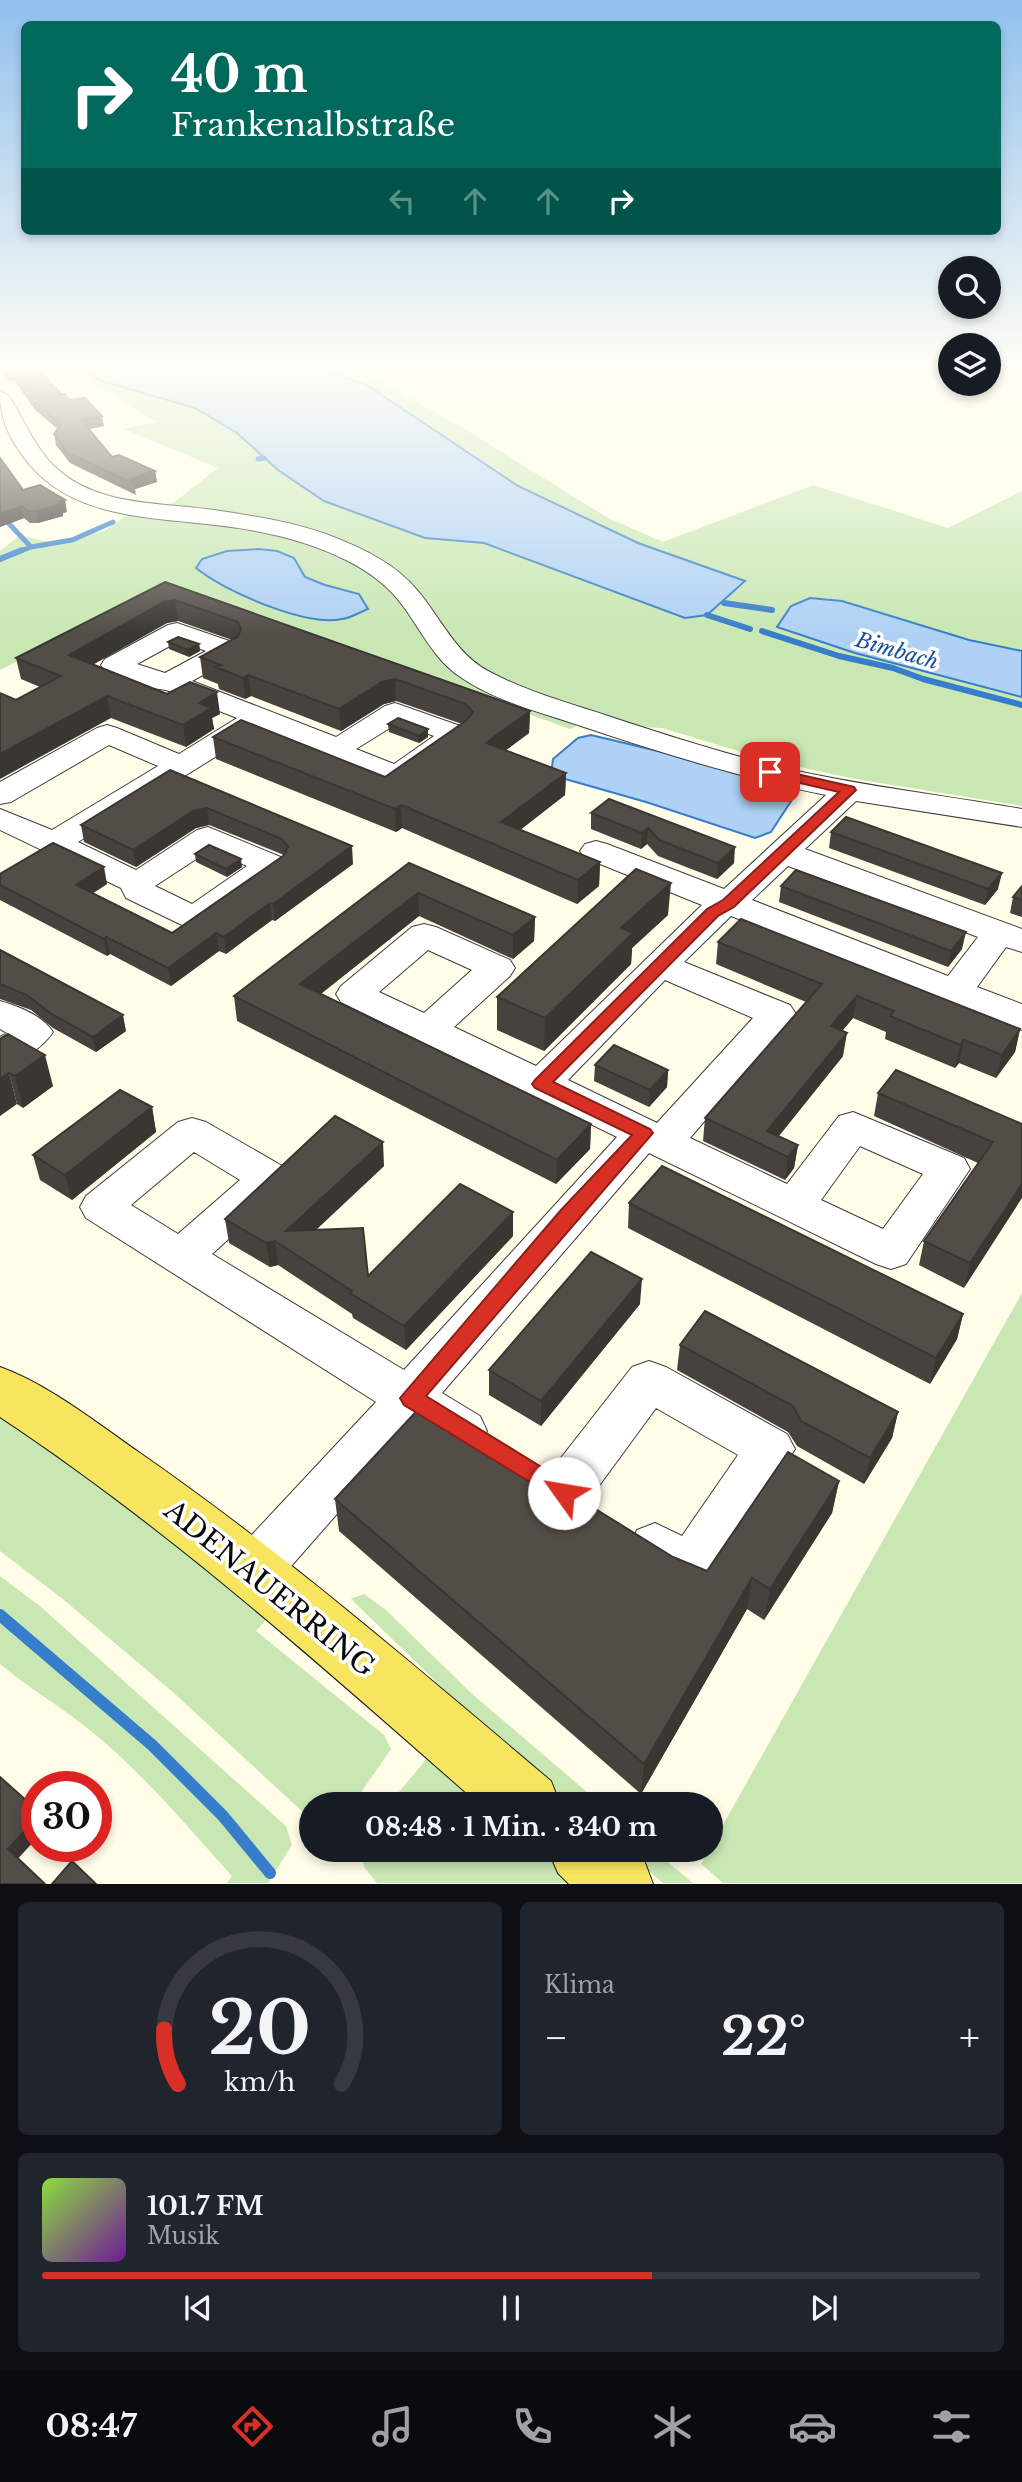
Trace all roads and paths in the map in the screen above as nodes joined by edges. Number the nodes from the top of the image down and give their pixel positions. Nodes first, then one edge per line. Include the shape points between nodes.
1 (36, 459) edge
2 (170, 682) dead end
3 (258, 717) junction
4 (338, 748) dead end
5 (180, 765) junction
6 (849, 790) junction
7 (0, 795) edge
8 (0, 818) edge
9 (1022, 818) edge
10 (54, 843) junction
11 (596, 851) dead end
12 (784, 853) junction
13 (138, 883) dead end
14 (729, 903) junction
15 (1011, 937) edge
16 (660, 965) junction
17 (954, 992) junction
18 (0, 1013) edge
19 (1022, 1018) edge
20 (428, 1029) dead end
21 (0, 1055) edge
22 (541, 1084) junction
23 (654, 1138) junction
24 (794, 1205) dead end
25 (182, 1256) dead end
26 (0, 1389) edge
27 (411, 1398) junction
28 (563, 1492) edge
29 (253, 1572) junction
30 (514, 1792) edge
31 (595, 1862) edge
32 (620, 1884) edge

1 - 6 street via 78,495 129,507 245,520 347,552 408,592 466,669 500,687 642,736
2 - 3 street
3 - 4 street
3 - 5 street
5 - 7 street via 107,734
5 - 10 street
6 - 9 street
6 - 12 street
8 - 10 street
10 - 13 street
11 - 14 street
12 - 14 street
12 - 15 street
14 - 16 street via 712,913
14 - 17 street
15 - 17 street
16 - 22 street
16 - 23 street via 777,1014
17 - 19 street
18 - 21 street via 34,1032
20 - 22 street
22 - 23 street
23 - 24 street
23 - 27 street via 568,1215
25 - 27 street
26 - 29 main road, ADENAUERRING via 172,1507
27 - 28 street
27 - 29 street
29 - 30 main road, ADENAUERRING
31 - 32 main road

